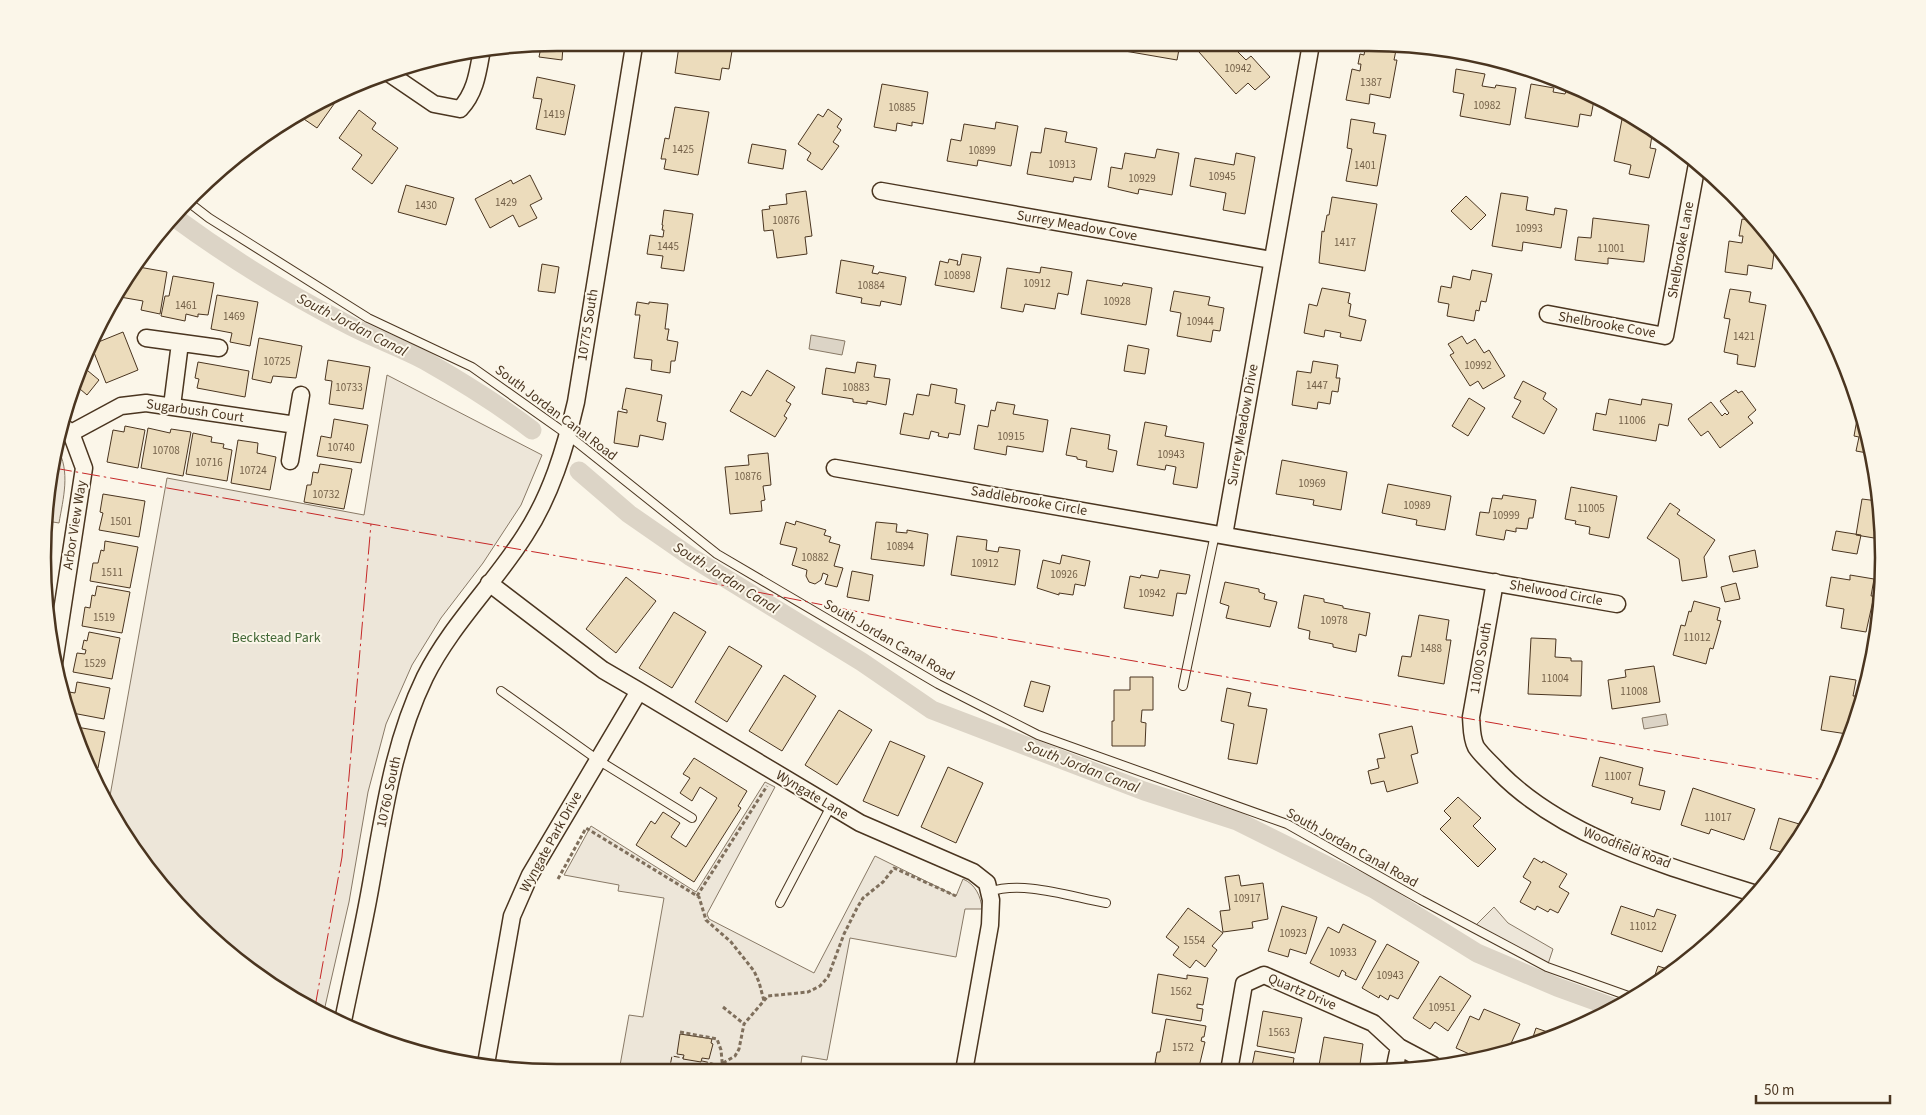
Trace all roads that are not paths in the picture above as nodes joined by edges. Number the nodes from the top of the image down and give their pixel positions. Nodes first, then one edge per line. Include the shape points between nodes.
1 (633, 51) edge
2 (1309, 51) edge
3 (480, 58) edge
4 (395, 78) edge
5 (1696, 172) edge
6 (881, 191) dead end
7 (194, 206) edge
8 (1272, 260) junction
9 (1548, 314) dead end
10 (1665, 336) joint
11 (146, 338) dead end
12 (180, 343) junction
13 (219, 348) dead end
14 (301, 395) dead end
15 (172, 406) junction
16 (296, 425) junction
17 (69, 426) edge
18 (67, 433) edge
19 (568, 435) junction
20 (290, 462) dead end
21 (835, 468) dead end
22 (1219, 534) junction
23 (1495, 582) junction
24 (489, 584) junction
25 (1618, 604) dead end
26 (58, 637) edge
27 (1183, 686) dead end
28 (501, 691) dead end
29 (639, 691) junction
30 (1472, 735) joint
31 (598, 760) junction
32 (832, 806) junction
33 (692, 818) dead end
34 (1749, 891) edge
35 (989, 892) junction
36 (780, 903) dead end
37 (1106, 903) dead end
38 (1624, 994) edge
39 (344, 1016) edge
40 (1399, 1047) junction
41 (487, 1058) edge
42 (1424, 1060) edge
43 (1396, 1063) edge
44 (965, 1064) edge
45 (1230, 1064) edge

1 - 19 street, 10775 South
2 - 8 street, Surrey Meadow Drive
3 - 4 street via 469,99 460,109 434,104
5 - 10 street, Shelbrooke Lane
6 - 8 street, Surrey Meadow Cove
7 - 19 lane, South Jordan Canal Road via 368,318 472,367
8 - 22 street, Surrey Meadow Drive
9 - 10 street, Shelbrooke Cove
11 - 12 street
12 - 13 street
12 - 15 street
14 - 16 street
15 - 16 street, Sugarbush Court
15 - 17 street, Sugarbush Court via 146,402 121,406
16 - 20 street
18 - 26 street, Arbor View Way via 84,468
19 - 24 street, 10775 South via 538,512
19 - 38 lane, South Jordan Canal Road via 716,554 938,684 1038,735 1287,824 1547,966
21 - 22 street, Saddlebrooke Circle
22 - 23 street
22 - 27 lane
23 - 25 street, Shelwood Circle
23 - 30 street, 11000 South via 1471,717
24 - 29 street, Wyngate Lane via 603,670
24 - 39 street, 10760 South via 446,641 426,676 397,749
28 - 31 lane
29 - 31 street, Wyngate Park Drive
29 - 32 street, Wyngate Lane
30 - 34 street, Woodfield Road via 1483,755 1510,783 1542,808 1579,830 1619,848
31 - 33 lane
31 - 41 street, Wyngate Park Drive via 530,875 512,916
32 - 35 street, Wyngate Lane via 860,823 973,872 987,883
32 - 36 lane
35 - 37 lane via 1007,887 1027,888
35 - 44 street via 990,925
40 - 42 street, Quartz Drive
40 - 43 street
40 - 45 street, Quartz Drive via 1373,1023 1264,975 1244,984

